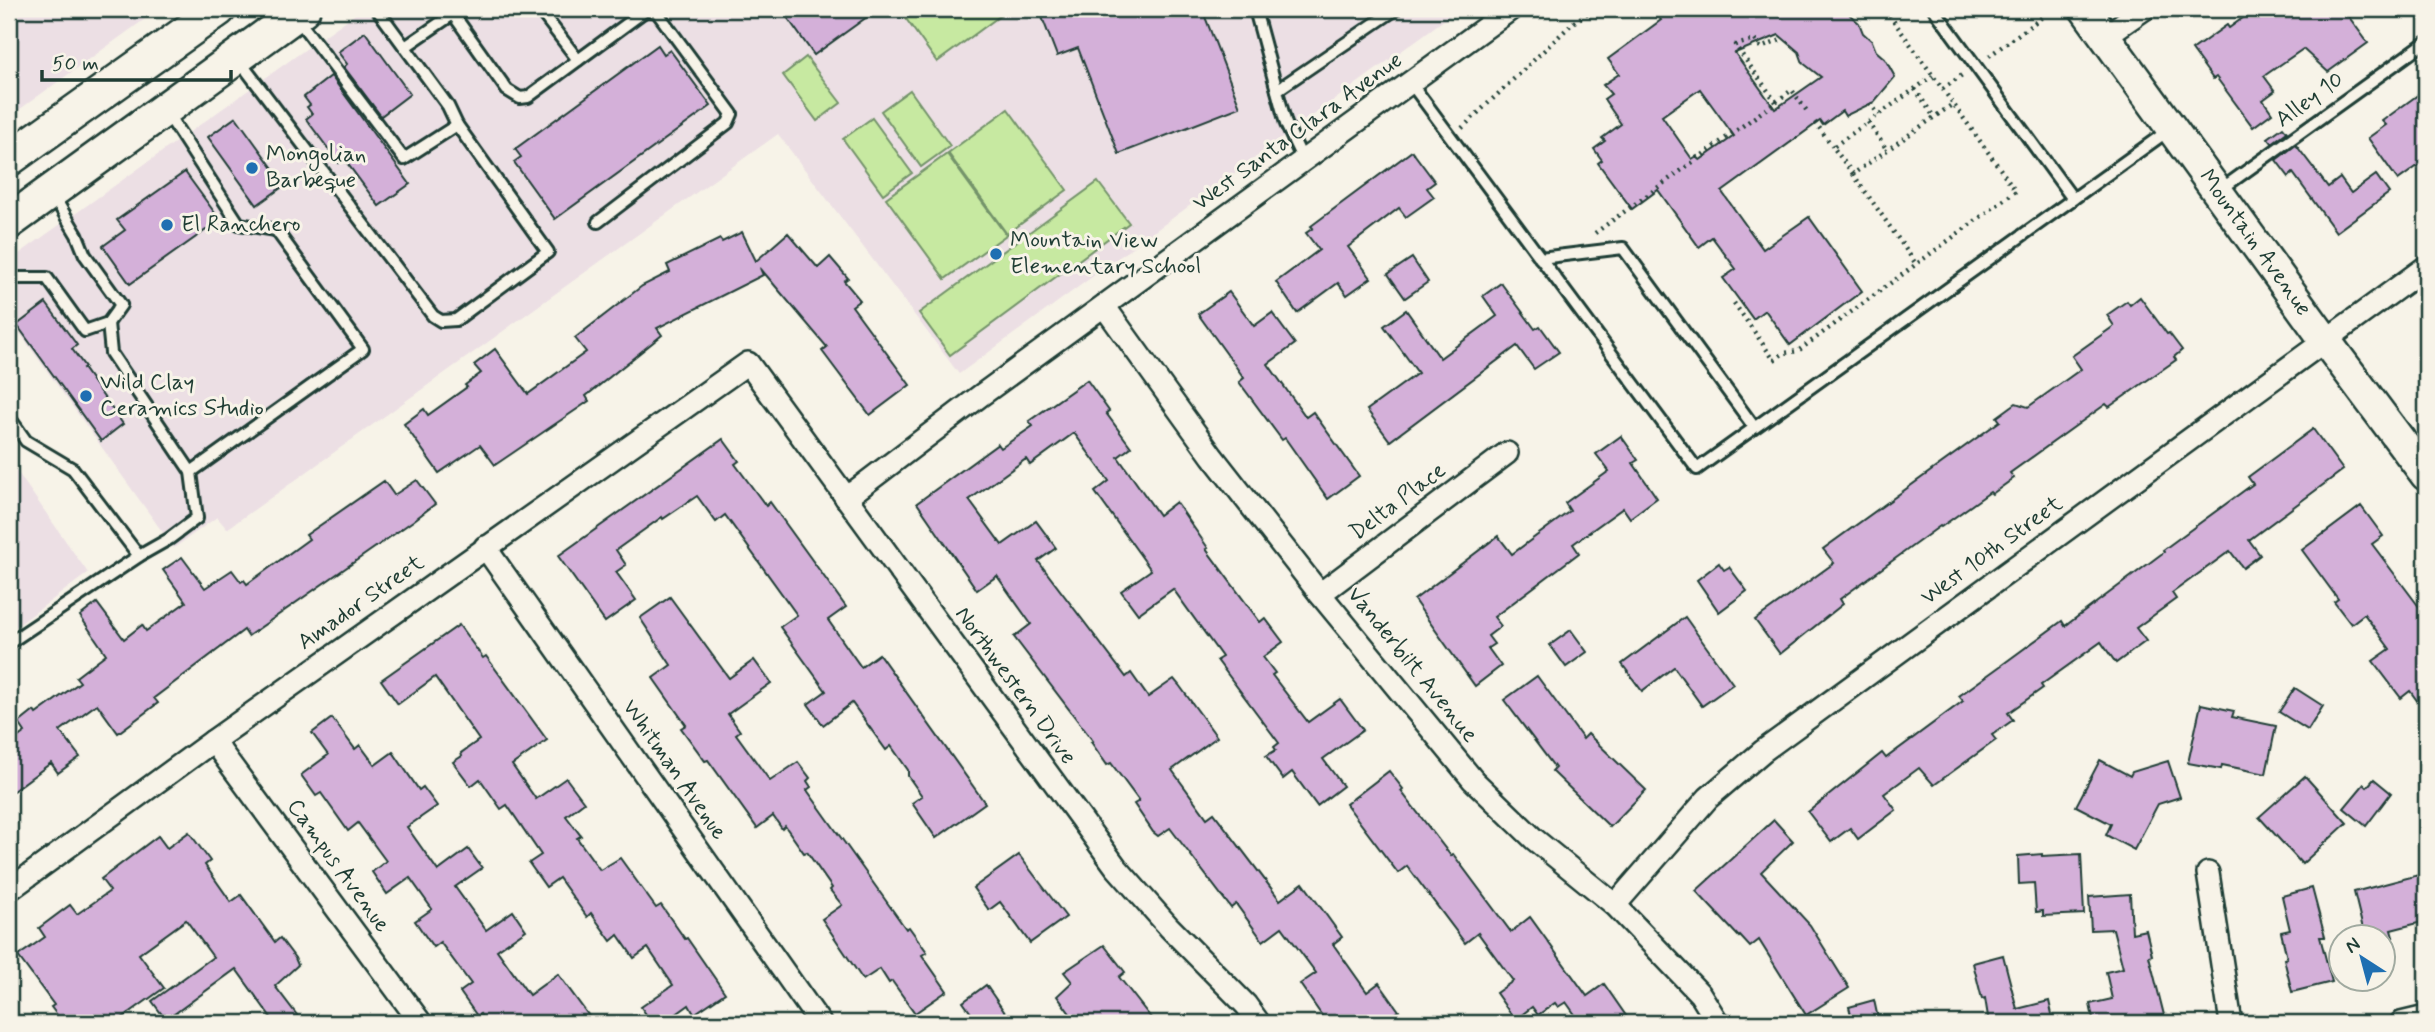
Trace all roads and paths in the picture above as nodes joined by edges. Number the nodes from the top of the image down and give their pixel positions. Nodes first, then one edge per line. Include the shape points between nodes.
1 (219, 9) edge
2 (377, 9) edge
3 (539, 9) edge
4 (1260, 9) edge
5 (1396, 9) edge
6 (1594, 9) edge
7 (1885, 9) edge
8 (1934, 9) edge
9 (2085, 9) edge
10 (2144, 9) edge
11 (454, 10) edge
12 (299, 12) edge
13 (1496, 13) edge
14 (2045, 15) dead end
15 (2105, 36) junction
16 (1781, 40) dead end
17 (2426, 42) edge
18 (405, 47) junction
19 (236, 57) junction
20 (578, 60) junction
21 (1976, 65) junction
22 (1933, 76) junction
23 (1410, 82) junction
24 (1915, 89) junction
25 (1943, 89) junction
26 (1277, 90) junction
27 (1776, 102) junction
28 (1870, 103) dead end
29 (1953, 104) junction
30 (164, 109) junction
31 (1809, 114) dead end
32 (1879, 115) junction
33 (1934, 117) junction
34 (1815, 122) dead end
35 (1868, 122) junction
36 (457, 125) junction
37 (2172, 128) junction
38 (1451, 138) junction
39 (1833, 147) junction
40 (1887, 150) junction
41 (9, 159) edge
42 (1303, 160) junction
43 (1853, 174) junction
44 (51, 191) junction
45 (2218, 191) junction
46 (2073, 199) junction
47 (9, 222) edge
48 (598, 222) dead end
49 (1594, 234) dead end
50 (1541, 258) junction
51 (1916, 264) junction
52 (2426, 267) edge
53 (9, 274) edge
54 (1734, 303) dead end
55 (1104, 306) junction
56 (108, 323) junction
57 (2325, 340) junction
58 (748, 363) joint
59 (9, 417) edge
60 (1755, 427) junction
61 (1507, 453) dead end
62 (191, 472) junction
63 (2426, 475) edge
64 (846, 498) junction
65 (485, 547) junction
66 (139, 556) junction
67 (1320, 594) junction
68 (9, 643) edge
69 (213, 741) junction
70 (2208, 873) dead end
71 (9, 890) edge
72 (1615, 905) junction
73 (2426, 1017) edge
74 (421, 1023) edge
75 (820, 1023) edge
76 (1259, 1023) edge
77 (1718, 1023) edge
78 (2231, 1023) edge
79 (2401, 1023) edge

1 - 41 main road
2 - 18 lane
3 - 20 lane
4 - 26 lane via 1257,17
5 - 26 lane
6 - 38 path via 1574,22
7 - 22 path
8 - 21 lane
9 - 15 main road, Mountain Avenue
10 - 15 street
11 - 18 lane
11 - 20 lane via 513,95 528,97
12 - 19 main road
12 - 36 lane via 404,159
13 - 23 street, West Santa Clara Avenue
14 - 21 path
15 - 37 main road, Mountain Avenue
16 - 27 path via 1761,48 1755,40 1735,45
17 - 45 lane, Alley 10
18 - 36 lane
19 - 30 main road
19 - 36 lane via 441,321 456,320 548,252
20 - 48 lane via 646,10 657,12 732,114 728,123
21 - 25 path
21 - 46 lane
22 - 24 path
22 - 25 path
23 - 38 lane
23 - 42 street, West Santa Clara Avenue
24 - 32 path
24 - 33 path
25 - 29 path
26 - 42 lane
27 - 31 path via 1792,90
27 - 49 path
28 - 32 path
29 - 33 path
29 - 51 path via 2016,191
30 - 44 main road
30 - 62 lane via 239,224 276,230 363,349
32 - 35 path
33 - 40 path
34 - 39 path
35 - 39 path
35 - 40 path
37 - 45 main road, Mountain Avenue
37 - 46 lane
38 - 50 lane
39 - 43 path
40 - 43 path
42 - 55 street, West Santa Clara Avenue
43 - 51 path
44 - 47 main road
44 - 56 lane via 85,255 121,305
45 - 57 main road, Mountain Avenue
46 - 60 lane
50 - 60 lane via 1623,248
50 - 60 lane via 1697,468
51 - 54 path via 1798,351 1774,360
52 - 57 street, West 10th Street
53 - 56 lane via 13,278 47,278 85,331
55 - 64 street, West Santa Clara Avenue
55 - 67 street, Vanderbilt Avenue via 1212,456
56 - 62 lane via 111,353
57 - 63 main road, Mountain Avenue
57 - 72 street, West 10th Street via 1763,751 1707,798
58 - 64 street, Northwestern Drive
58 - 65 street, Amador Street
59 - 66 lane via 26,441 74,469
61 - 67 street, Delta Place
62 - 66 lane via 197,518
64 - 76 street, Northwestern Drive via 1116,867
65 - 69 street, Amador Street
65 - 75 street, Whitman Avenue
66 - 68 lane
67 - 72 street, Vanderbilt Avenue via 1473,780 1534,839
69 - 71 street, Amador Street
69 - 74 street, Campus Avenue
70 - 78 street
72 - 77 street, Vanderbilt Avenue via 1700,994
73 - 79 street

